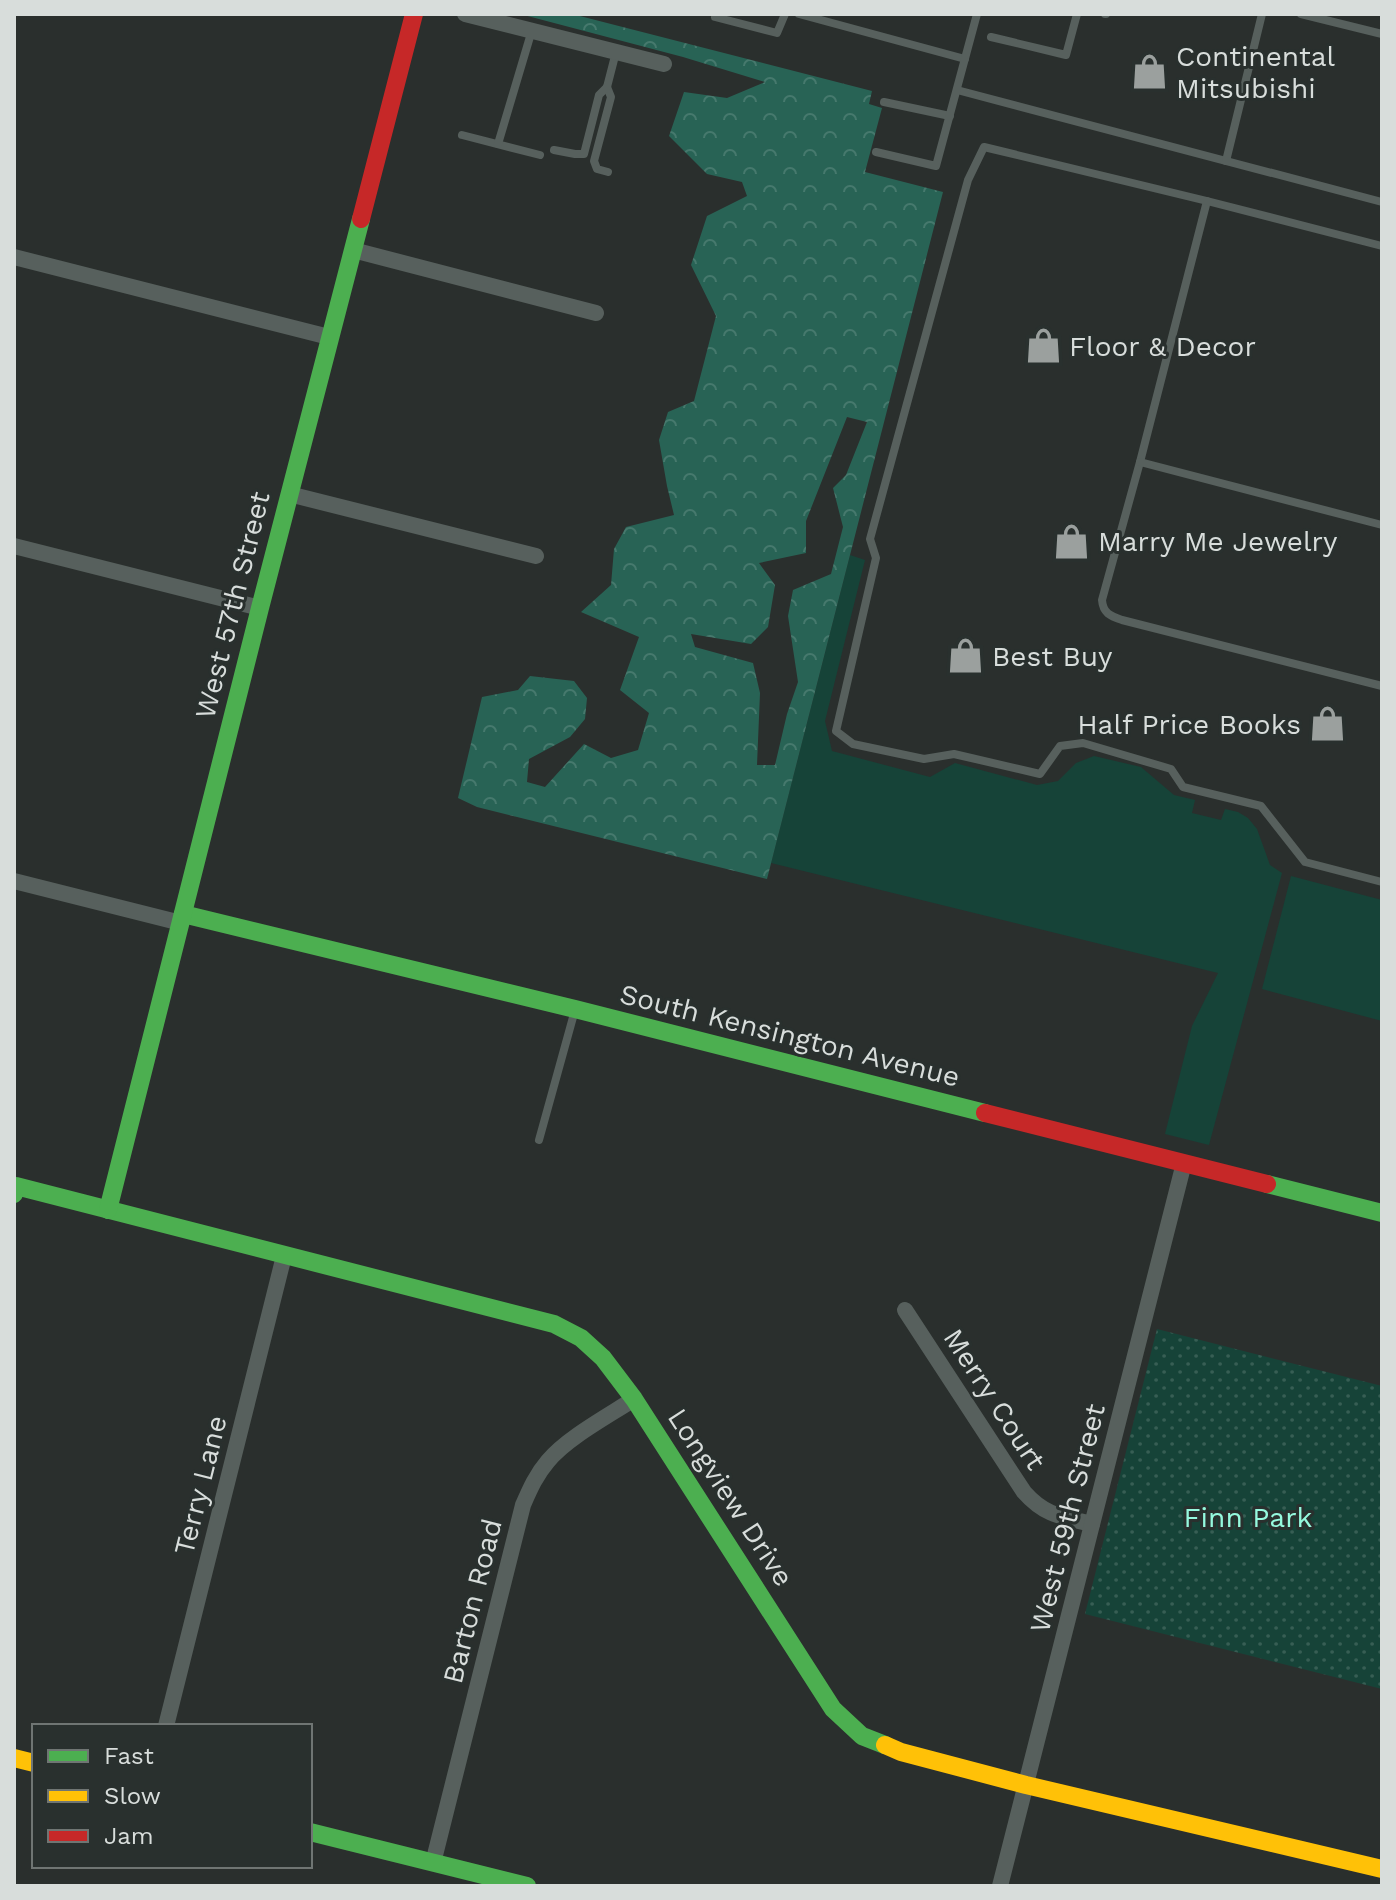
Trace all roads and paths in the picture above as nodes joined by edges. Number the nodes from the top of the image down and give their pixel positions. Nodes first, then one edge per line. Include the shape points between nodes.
1 (414, 14) edge
2 (465, 14) edge
3 (716, 14) edge
4 (785, 14) edge
5 (799, 14) edge
6 (977, 14) edge
7 (1077, 14) edge
8 (1262, 14) edge
9 (1302, 14) edge
10 (532, 30) junction
11 (1382, 34) edge
12 (991, 37) dead end
13 (616, 51) junction
14 (965, 59) junction
15 (664, 64) dead end
16 (607, 87) junction
17 (957, 90) junction
18 (884, 102) dead end
19 (950, 116) junction
20 (462, 135) dead end
21 (498, 144) junction
22 (554, 150) dead end
23 (876, 152) dead end
24 (540, 155) dead end
25 (1226, 161) junction
26 (608, 172) dead end
27 (1207, 201) junction
28 (1382, 202) edge
29 (1382, 246) edge
30 (353, 250) junction
31 (14, 257) edge
32 (596, 313) dead end
33 (329, 337) junction
34 (1140, 462) junction
35 (289, 494) junction
36 (1382, 525) edge
37 (14, 546) edge
38 (536, 556) dead end
39 (260, 608) junction
40 (1382, 686) edge
41 (14, 881) edge
42 (1382, 882) edge
43 (182, 918) junction
44 (575, 1009) junction
45 (539, 1140) dead end
46 (1184, 1163) junction
47 (14, 1194) edge
48 (108, 1210) junction
49 (1382, 1213) edge
50 (284, 1256) junction
51 (905, 1310) dead end
52 (634, 1399) junction
53 (1092, 1524) junction
54 (167, 1724) edge
55 (1026, 1785) junction
56 (312, 1833) edge
57 (433, 1863) junction
58 (1382, 1869) edge
59 (468, 1879) edge
60 (527, 1886) edge
61 (1000, 1886) edge

1 - 30 street, West 57th Street
2 - 10 street
3 - 4 lane via 777,33
5 - 14 lane
6 - 14 lane
7 - 12 lane via 1066,55
8 - 25 lane
9 - 11 lane
10 - 13 street
10 - 21 lane
13 - 15 street
13 - 16 lane
14 - 17 lane
16 - 22 lane via 599,95 584,154
16 - 26 lane via 611,97 594,161 597,169
17 - 19 lane
17 - 25 lane
18 - 19 lane
19 - 23 lane via 936,166
20 - 21 lane
21 - 24 lane
25 - 28 lane
27 - 29 lane
27 - 34 lane
27 - 42 lane via 984,147 968,180 870,539 876,558 836,731 867,747 924,759 954,754 1040,774 1060,746 1083,743 1171,769 1183,787 1261,806 1305,862
30 - 32 street
30 - 33 street, West 57th Street
31 - 33 street
33 - 35 street, West 57th Street
34 - 36 lane
34 - 40 lane via 1102,600 1106,613
35 - 38 street
35 - 39 street, West 57th Street
37 - 39 street
39 - 43 street, West 57th Street
41 - 43 street, South Kensington Avenue
43 - 44 street, South Kensington Avenue
43 - 48 street, West 57th Street
44 - 45 lane
44 - 46 street, South Kensington Avenue
46 - 49 street, South Kensington Avenue
46 - 53 street, West 59th Street
47 - 48 street, Longview Drive via 16,1186
48 - 50 street, Longview Drive
50 - 52 street, Longview Drive via 554,1324 603,1358
50 - 54 street, Terry Lane
51 - 53 street, Merry Court via 1024,1492 1054,1515
52 - 55 street, Longview Drive via 833,1709 862,1736 901,1752
52 - 57 street, Barton Road via 568,1443 533,1481
53 - 55 street, West 59th Street
55 - 58 street, Longview Drive
55 - 61 street, West 59th Street
56 - 57 street
57 - 59 street
59 - 60 street

